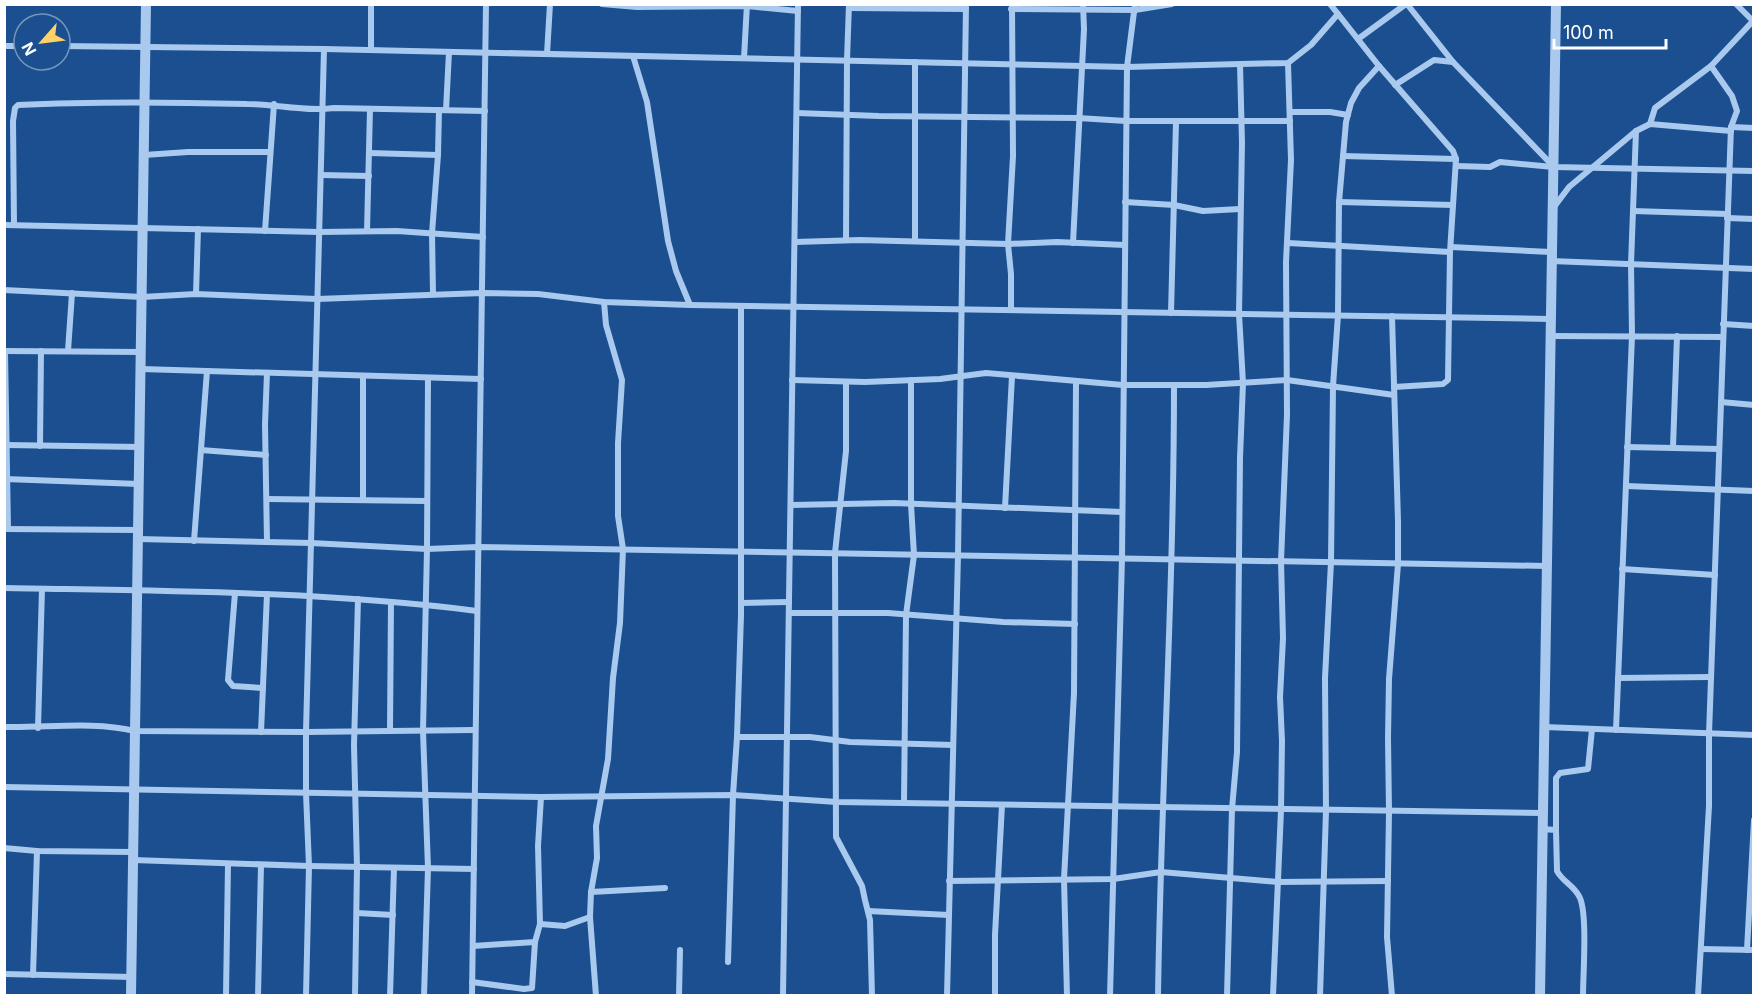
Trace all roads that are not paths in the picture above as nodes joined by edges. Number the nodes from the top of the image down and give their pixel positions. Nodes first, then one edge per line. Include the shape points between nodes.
1 (146, 4) edge
2 (371, 4) edge
3 (486, 4) edge
4 (550, 4) edge
5 (602, 4) edge
6 (1173, 4) edge
7 (1330, 4) edge
8 (1407, 4) edge
9 (1556, 4) edge
10 (1736, 4) edge
11 (747, 5) edge
12 (849, 6) edge
13 (915, 6) edge
14 (966, 7) edge
15 (1012, 7) edge
16 (1083, 7) edge
17 (798, 8) edge
18 (1135, 8) edge
19 (1338, 14) junction
20 (1753, 21) edge
21 (1358, 39) junction
22 (72, 46) edge
23 (146, 46) junction
24 (324, 49) junction
25 (371, 50) junction
26 (449, 52) junction
27 (486, 52) junction
28 (547, 54) junction
29 (633, 56) junction
30 (744, 58) junction
31 (797, 59) junction
32 (847, 60) junction
33 (915, 62) junction
34 (1453, 62) junction
35 (965, 63) junction
36 (1288, 63) junction
37 (1011, 64) junction
38 (1240, 64) junction
39 (1081, 65) junction
40 (1379, 66) junction
41 (1712, 66) junction
42 (1127, 67) junction
43 (1395, 86) junction
44 (145, 102) junction
45 (274, 104) junction
46 (370, 109) junction
47 (322, 110) junction
48 (442, 110) junction
49 (486, 111) junction
50 (1290, 112) junction
51 (797, 113) junction
52 (848, 115) junction
53 (1348, 115) junction
54 (916, 116) junction
55 (964, 116) junction
56 (1012, 118) junction
57 (1078, 118) junction
58 (1126, 121) junction
59 (1241, 121) junction
60 (1176, 122) junction
61 (1290, 122) junction
62 (1650, 124) junction
63 (1754, 128) edge
64 (1731, 129) junction
65 (1636, 131) junction
66 (270, 152) junction
67 (369, 153) junction
68 (144, 155) junction
69 (438, 155) junction
70 (1343, 156) junction
71 (1456, 162) junction
72 (1553, 167) junction
73 (1593, 167) junction
74 (1634, 168) junction
75 (1730, 170) junction
76 (1754, 171) edge
77 (321, 175) junction
78 (369, 176) junction
79 (1125, 202) junction
80 (1339, 202) junction
81 (1453, 205) junction
82 (1174, 206) junction
83 (1240, 209) junction
84 (1552, 210) junction
85 (1633, 211) junction
86 (1727, 216) junction
87 (1754, 219) edge
88 (4, 225) edge
89 (14, 225) junction
90 (143, 228) junction
91 (198, 230) junction
92 (265, 231) junction
93 (367, 231) junction
94 (319, 232) junction
95 (432, 233) junction
96 (483, 237) junction
97 (846, 240) junction
98 (915, 241) junction
99 (795, 242) junction
100 (962, 243) junction
101 (1073, 243) junction
102 (1288, 243) junction
103 (1008, 244) junction
104 (1125, 245) junction
105 (1340, 246) junction
106 (1450, 249) junction
107 (1551, 257) junction
108 (1631, 264) junction
109 (1725, 267) junction
110 (1754, 269) edge
111 (4, 290) edge
112 (72, 293) junction
113 (483, 293) junction
114 (196, 294) junction
115 (433, 294) junction
116 (142, 297) junction
117 (317, 299) junction
118 (604, 302) junction
119 (690, 305) junction
120 (741, 306) junction
121 (794, 307) junction
122 (961, 309) junction
123 (1011, 310) junction
124 (1124, 312) junction
125 (1171, 313) junction
126 (1239, 314) junction
127 (1287, 315) junction
128 (1338, 315) junction
129 (1392, 316) junction
130 (1449, 317) junction
131 (1550, 319) junction
132 (1724, 324) junction
133 (1754, 326) edge
134 (1550, 336) junction
135 (1632, 336) junction
136 (1677, 336) junction
137 (1723, 337) junction
138 (5, 351) edge
139 (41, 351) junction
140 (68, 351) junction
141 (141, 352) junction
142 (141, 369) junction
143 (207, 371) junction
144 (267, 373) junction
145 (316, 374) junction
146 (363, 376) junction
147 (961, 376) junction
148 (1012, 376) junction
149 (428, 378) junction
150 (481, 379) junction
151 (792, 380) junction
152 (911, 380) junction
153 (1287, 380) junction
154 (846, 381) junction
155 (1076, 383) junction
156 (1243, 383) junction
157 (1123, 385) junction
158 (1174, 385) junction
159 (1333, 386) junction
160 (1394, 387) junction
161 (1394, 395) junction
162 (1721, 402) junction
163 (1754, 405) edge
164 (6, 445) junction
165 (40, 446) junction
166 (140, 447) junction
167 (1627, 447) junction
168 (1673, 447) junction
169 (201, 450) junction
170 (1719, 450) junction
171 (266, 455) junction
172 (6, 479) edge
173 (139, 484) junction
174 (1626, 486) junction
175 (1718, 490) junction
176 (1754, 491) edge
177 (267, 499) junction
178 (312, 500) junction
179 (363, 500) junction
180 (427, 501) junction
181 (840, 504) junction
182 (911, 504) junction
183 (790, 505) junction
184 (959, 506) junction
185 (1005, 508) junction
186 (1075, 510) junction
187 (1122, 512) junction
188 (6, 529) edge
189 (138, 535) junction
190 (194, 540) junction
191 (267, 542) junction
192 (311, 543) junction
193 (478, 547) junction
194 (427, 549) junction
195 (622, 549) junction
196 (741, 551) junction
197 (790, 552) junction
198 (835, 553) junction
199 (914, 555) junction
200 (958, 555) junction
201 (1074, 558) junction
202 (1122, 558) junction
203 (1171, 559) junction
204 (1240, 561) junction
205 (1281, 561) junction
206 (1331, 562) junction
207 (1398, 564) junction
208 (1546, 566) junction
209 (1622, 569) junction
210 (1715, 575) junction
211 (4, 588) edge
212 (42, 589) junction
213 (137, 590) junction
214 (235, 593) junction
215 (267, 594) junction
216 (310, 596) junction
217 (358, 599) junction
218 (391, 602) junction
219 (789, 602) junction
220 (741, 603) junction
221 (426, 604) junction
222 (477, 611) junction
223 (789, 613) junction
224 (836, 614) junction
225 (906, 615) junction
226 (956, 619) junction
227 (1075, 624) junction
228 (1711, 677) junction
229 (1618, 678) junction
230 (262, 688) junction
231 (4, 727) edge
232 (1544, 727) junction
233 (38, 728) junction
234 (1592, 729) junction
235 (474, 730) junction
236 (1616, 730) junction
237 (135, 731) junction
238 (390, 731) junction
239 (423, 731) junction
240 (261, 732) junction
241 (306, 732) junction
242 (354, 732) junction
243 (1709, 734) junction
244 (1754, 735) edge
245 (787, 736) junction
246 (737, 737) junction
247 (836, 740) junction
248 (904, 744) junction
249 (953, 746) junction
250 (4, 787) edge
251 (134, 790) junction
252 (306, 793) junction
253 (355, 794) junction
254 (426, 795) junction
255 (601, 795) junction
256 (733, 795) junction
257 (474, 796) junction
258 (541, 797) junction
259 (785, 798) junction
260 (837, 802) junction
261 (903, 803) junction
262 (951, 804) junction
263 (1002, 805) junction
264 (1068, 806) junction
265 (1116, 807) junction
266 (1164, 808) junction
267 (1232, 809) junction
268 (1281, 810) junction
269 (1326, 811) junction
270 (1389, 812) junction
271 (1542, 813) junction
272 (1754, 820) edge
273 (1542, 829) junction
274 (1556, 830) junction
275 (4, 848) edge
276 (37, 851) junction
277 (133, 856) junction
278 (228, 864) junction
279 (261, 865) junction
280 (309, 866) junction
281 (357, 867) junction
282 (394, 868) junction
283 (428, 868) junction
284 (474, 869) junction
285 (1161, 872) junction
286 (1230, 877) junction
287 (998, 879) junction
288 (1064, 879) junction
289 (1113, 879) junction
290 (1388, 880) junction
291 (949, 881) junction
292 (1324, 881) junction
293 (1278, 882) junction
294 (665, 888) dead end
295 (591, 892) junction
296 (868, 911) junction
297 (357, 913) junction
298 (393, 915) junction
299 (949, 915) junction
300 (590, 917) junction
301 (540, 924) junction
302 (535, 942) junction
303 (473, 946) junction
304 (1701, 949) junction
305 (681, 950) dead end
306 (1750, 950) edge
307 (728, 963) dead end
308 (4, 974) edge
309 (33, 975) junction
310 (132, 977) junction
311 (472, 982) junction
312 (131, 996) edge
313 (226, 996) edge
314 (258, 996) edge
315 (306, 996) edge
316 (355, 996) edge
317 (390, 996) edge
318 (424, 996) edge
319 (472, 996) edge
320 (596, 996) edge
321 (680, 996) edge
322 (783, 996) edge
323 (872, 996) edge
324 (947, 996) edge
325 (995, 996) edge
326 (1067, 996) edge
327 (1110, 996) edge
328 (1158, 996) edge
329 (1227, 996) edge
330 (1273, 996) edge
331 (1320, 996) edge
332 (1392, 996) edge
333 (1540, 996) edge
334 (1583, 996) edge
335 (1698, 996) edge

1 - 23 street
2 - 25 street
3 - 27 street
4 - 28 street
5 - 11 street
6 - 18 street
7 - 19 street
8 - 21 street
8 - 34 street
9 - 72 street
10 - 20 street
11 - 17 street
11 - 30 street
12 - 13 street
12 - 32 street
13 - 14 street
14 - 35 street
15 - 16 street
15 - 37 street
16 - 18 street
16 - 39 street
17 - 31 street
18 - 42 street
19 - 21 street
19 - 36 street via 1311,45
20 - 41 street
21 - 40 street
22 - 23 street
23 - 24 street
23 - 44 street
24 - 25 street
24 - 47 street
25 - 26 street
26 - 27 street
26 - 48 street
27 - 28 street
27 - 49 street
28 - 29 street
29 - 30 street
29 - 119 street via 647,102 669,241
30 - 31 street
31 - 32 street
31 - 51 street
32 - 33 street
32 - 52 street
33 - 35 street
33 - 54 street
34 - 43 street via 1434,60
34 - 72 street
35 - 37 street
35 - 55 street
36 - 38 street
36 - 50 street
37 - 39 street
37 - 56 street
38 - 42 street
38 - 59 street
39 - 42 street
39 - 57 street
40 - 43 street
40 - 53 street via 1359,88
41 - 62 street via 1655,108
41 - 64 street via 1735,104 1737,111
42 - 58 street
43 - 71 street via 1453,151
44 - 45 street
44 - 68 street
44 - 89 street via 17,105 13,121
45 - 47 street
45 - 66 street
46 - 47 street
46 - 48 street
46 - 67 street
47 - 77 street
48 - 49 street
48 - 69 street
49 - 96 street
50 - 53 street
50 - 61 street
51 - 52 street
51 - 99 street
52 - 54 street
52 - 97 street
53 - 70 street
54 - 55 street
54 - 98 street
55 - 56 street
55 - 100 street
56 - 57 street
56 - 103 street
57 - 58 street
57 - 101 street
58 - 60 street
58 - 79 street
59 - 60 street
59 - 61 street
59 - 83 street
60 - 82 street
61 - 102 street
62 - 64 street
62 - 65 street
63 - 64 street
64 - 75 street
65 - 73 street
65 - 74 street
66 - 68 street
66 - 92 street
67 - 69 street
67 - 78 street
68 - 90 street
69 - 95 street
70 - 71 street
70 - 80 street
71 - 72 street via 1490,167 1500,162
71 - 81 street
72 - 73 street
72 - 84 street
73 - 74 street
73 - 84 street via 1569,187
74 - 75 street
74 - 85 street
75 - 76 street
75 - 86 street
77 - 78 street
77 - 94 street
78 - 93 street
79 - 82 street
79 - 104 street
80 - 81 street
80 - 105 street
81 - 106 street
82 - 83 street via 1203,211
82 - 125 street
83 - 126 street
84 - 107 street
85 - 86 street
85 - 108 street
86 - 87 street
86 - 109 street
88 - 89 street
89 - 90 street
90 - 91 street
90 - 116 street
91 - 92 street
91 - 114 street
92 - 94 street
93 - 94 street
93 - 95 street
94 - 117 street
95 - 96 street
95 - 115 street
96 - 113 street
97 - 98 street
97 - 99 street
98 - 100 street
99 - 121 street
100 - 103 street
100 - 122 street
101 - 103 street
101 - 104 street
102 - 105 street
102 - 127 street
103 - 123 street
104 - 124 street
105 - 106 street
105 - 128 street
106 - 107 street
106 - 130 street
107 - 108 street
107 - 131 street
108 - 109 street
108 - 135 street
109 - 110 street
109 - 132 street
111 - 112 street
112 - 116 street
112 - 140 street
113 - 115 street
113 - 118 street via 538,294
113 - 150 street
114 - 116 street
114 - 117 street
115 - 117 street
116 - 141 street
117 - 145 street
118 - 119 street
118 - 195 street via 606,325 622,380 618,443
119 - 120 street
120 - 121 street
120 - 196 street
121 - 122 street
121 - 151 street
122 - 123 street
122 - 147 street
123 - 124 street
124 - 125 street
124 - 157 street
125 - 126 street
126 - 127 street
126 - 156 street
127 - 128 street
127 - 153 street
128 - 129 street
128 - 159 street
129 - 130 street
129 - 160 street
130 - 131 street
130 - 160 street via 1448,380 1443,384
131 - 134 street
132 - 133 street
132 - 137 street
134 - 135 street
134 - 208 street
135 - 136 street
135 - 167 street
136 - 137 street
136 - 168 street
137 - 162 street
138 - 139 street
138 - 164 street
139 - 140 street
139 - 165 street
140 - 141 street
141 - 142 street
142 - 143 street
142 - 166 street
143 - 144 street
143 - 169 street
144 - 145 street
144 - 171 street
145 - 146 street
145 - 178 street
146 - 149 street
146 - 179 street
147 - 148 street
147 - 152 street
147 - 184 street
148 - 155 street
148 - 185 street
149 - 150 street
149 - 180 street
150 - 193 street
151 - 154 street
151 - 183 street
152 - 154 street
152 - 182 street
153 - 156 street
153 - 159 street
153 - 205 street
154 - 181 street via 846,451
155 - 157 street
155 - 186 street
156 - 158 street
156 - 204 street
157 - 158 street
157 - 187 street
158 - 203 street
159 - 161 street
159 - 206 street
160 - 161 street
161 - 207 street
162 - 163 street
162 - 170 street
164 - 165 street
164 - 172 street
165 - 166 street
166 - 173 street
167 - 168 street
167 - 174 street
168 - 170 street
169 - 171 street
169 - 190 street
170 - 175 street
171 - 177 street
172 - 173 street
172 - 188 street
173 - 189 street
174 - 175 street
174 - 209 street
175 - 176 street
175 - 210 street
177 - 178 street
177 - 191 street
178 - 179 street
178 - 192 street
179 - 180 street
180 - 194 street
181 - 182 street
181 - 183 street
181 - 198 street
182 - 184 street
182 - 199 street
183 - 197 street
184 - 185 street
184 - 200 street
185 - 186 street
186 - 187 street
186 - 201 street
187 - 202 street
188 - 189 street
189 - 190 street
189 - 213 street
190 - 191 street
191 - 192 street
192 - 194 street
192 - 216 street
193 - 194 street
193 - 195 street
193 - 222 street
194 - 221 street
195 - 196 street
195 - 255 street via 620,622 612,678 608,759
196 - 197 street
196 - 220 street
197 - 198 street
197 - 219 street
198 - 199 street
198 - 224 street
199 - 200 street
199 - 225 street
200 - 201 street
200 - 226 street
201 - 202 street
201 - 227 street
202 - 203 street
202 - 265 street
203 - 204 street
203 - 266 street
204 - 205 street
204 - 267 street via 1237,752
205 - 206 street
205 - 268 street
206 - 207 street
206 - 269 street via 1325,678
207 - 208 street
207 - 270 street via 1389,679
208 - 232 street
209 - 210 street
209 - 229 street
210 - 228 street
211 - 212 street
212 - 213 street
212 - 233 street
213 - 214 street
213 - 237 street
214 - 215 street
214 - 230 street via 228,680 233,686
215 - 216 street
215 - 230 street
216 - 217 street
216 - 241 street
217 - 218 street
217 - 242 street
218 - 221 street
218 - 238 street
219 - 220 street
219 - 223 street
220 - 246 street
221 - 222 street
221 - 239 street
222 - 235 street
223 - 224 street
223 - 245 street
224 - 225 street
224 - 247 street
225 - 226 street
225 - 248 street
226 - 227 street
226 - 249 street
227 - 264 street
228 - 229 street
228 - 243 street
229 - 236 street
230 - 240 street
231 - 233 street
232 - 234 street
232 - 271 street
233 - 237 street via 90,724
234 - 236 street
234 - 274 street via 1588,769 1560,773 1556,778
235 - 239 street
235 - 257 street
236 - 243 street
237 - 240 street
237 - 251 street
238 - 239 street
238 - 242 street
239 - 254 street
240 - 241 street
241 - 242 street
241 - 252 street
242 - 253 street
243 - 244 street
243 - 304 street
245 - 246 street
245 - 247 street
245 - 259 street
246 - 256 street
247 - 248 street
247 - 260 street
248 - 249 street
248 - 261 street
249 - 262 street
250 - 251 street
251 - 252 street
251 - 277 street
252 - 253 street
252 - 280 street
253 - 254 street
253 - 281 street
254 - 257 street
254 - 283 street
255 - 256 street
255 - 258 street
255 - 295 street
256 - 259 street
256 - 307 street
257 - 258 street
257 - 284 street
258 - 301 street
259 - 260 street
259 - 322 street
260 - 261 street
260 - 296 street via 836,837 862,886
261 - 262 street
262 - 263 street
262 - 291 street
263 - 264 street
263 - 287 street
264 - 265 street
264 - 288 street
265 - 266 street
265 - 289 street
266 - 267 street
266 - 285 street
267 - 268 street
267 - 286 street
268 - 269 street
268 - 293 street
269 - 270 street
269 - 292 street
270 - 271 street
270 - 290 street
271 - 273 street
272 - 306 street
273 - 274 street
273 - 333 street
274 - 334 street via 1557,871 1583,904
275 - 276 street
276 - 277 street
276 - 309 street
277 - 278 street
277 - 310 street
278 - 279 street
278 - 313 street
279 - 280 street
279 - 314 street
280 - 281 street
280 - 315 street
281 - 282 street
281 - 297 street
282 - 283 street
282 - 298 street
283 - 284 street
283 - 318 street
284 - 303 street
285 - 286 street
285 - 289 street
285 - 328 street
286 - 293 street
286 - 329 street
287 - 288 street
287 - 291 street
287 - 325 street
288 - 289 street
288 - 326 street
289 - 327 street
290 - 292 street
290 - 332 street
291 - 299 street
292 - 293 street
292 - 331 street
293 - 330 street
294 - 295 street
295 - 300 street
296 - 299 street
296 - 323 street
297 - 298 street
297 - 316 street
298 - 317 street
299 - 324 street
300 - 301 street via 565,926
300 - 320 street
301 - 302 street
302 - 303 street
302 - 311 street via 532,988
303 - 311 street
304 - 306 street
304 - 335 street
305 - 321 street
308 - 309 street
309 - 310 street
310 - 312 street
311 - 319 street

